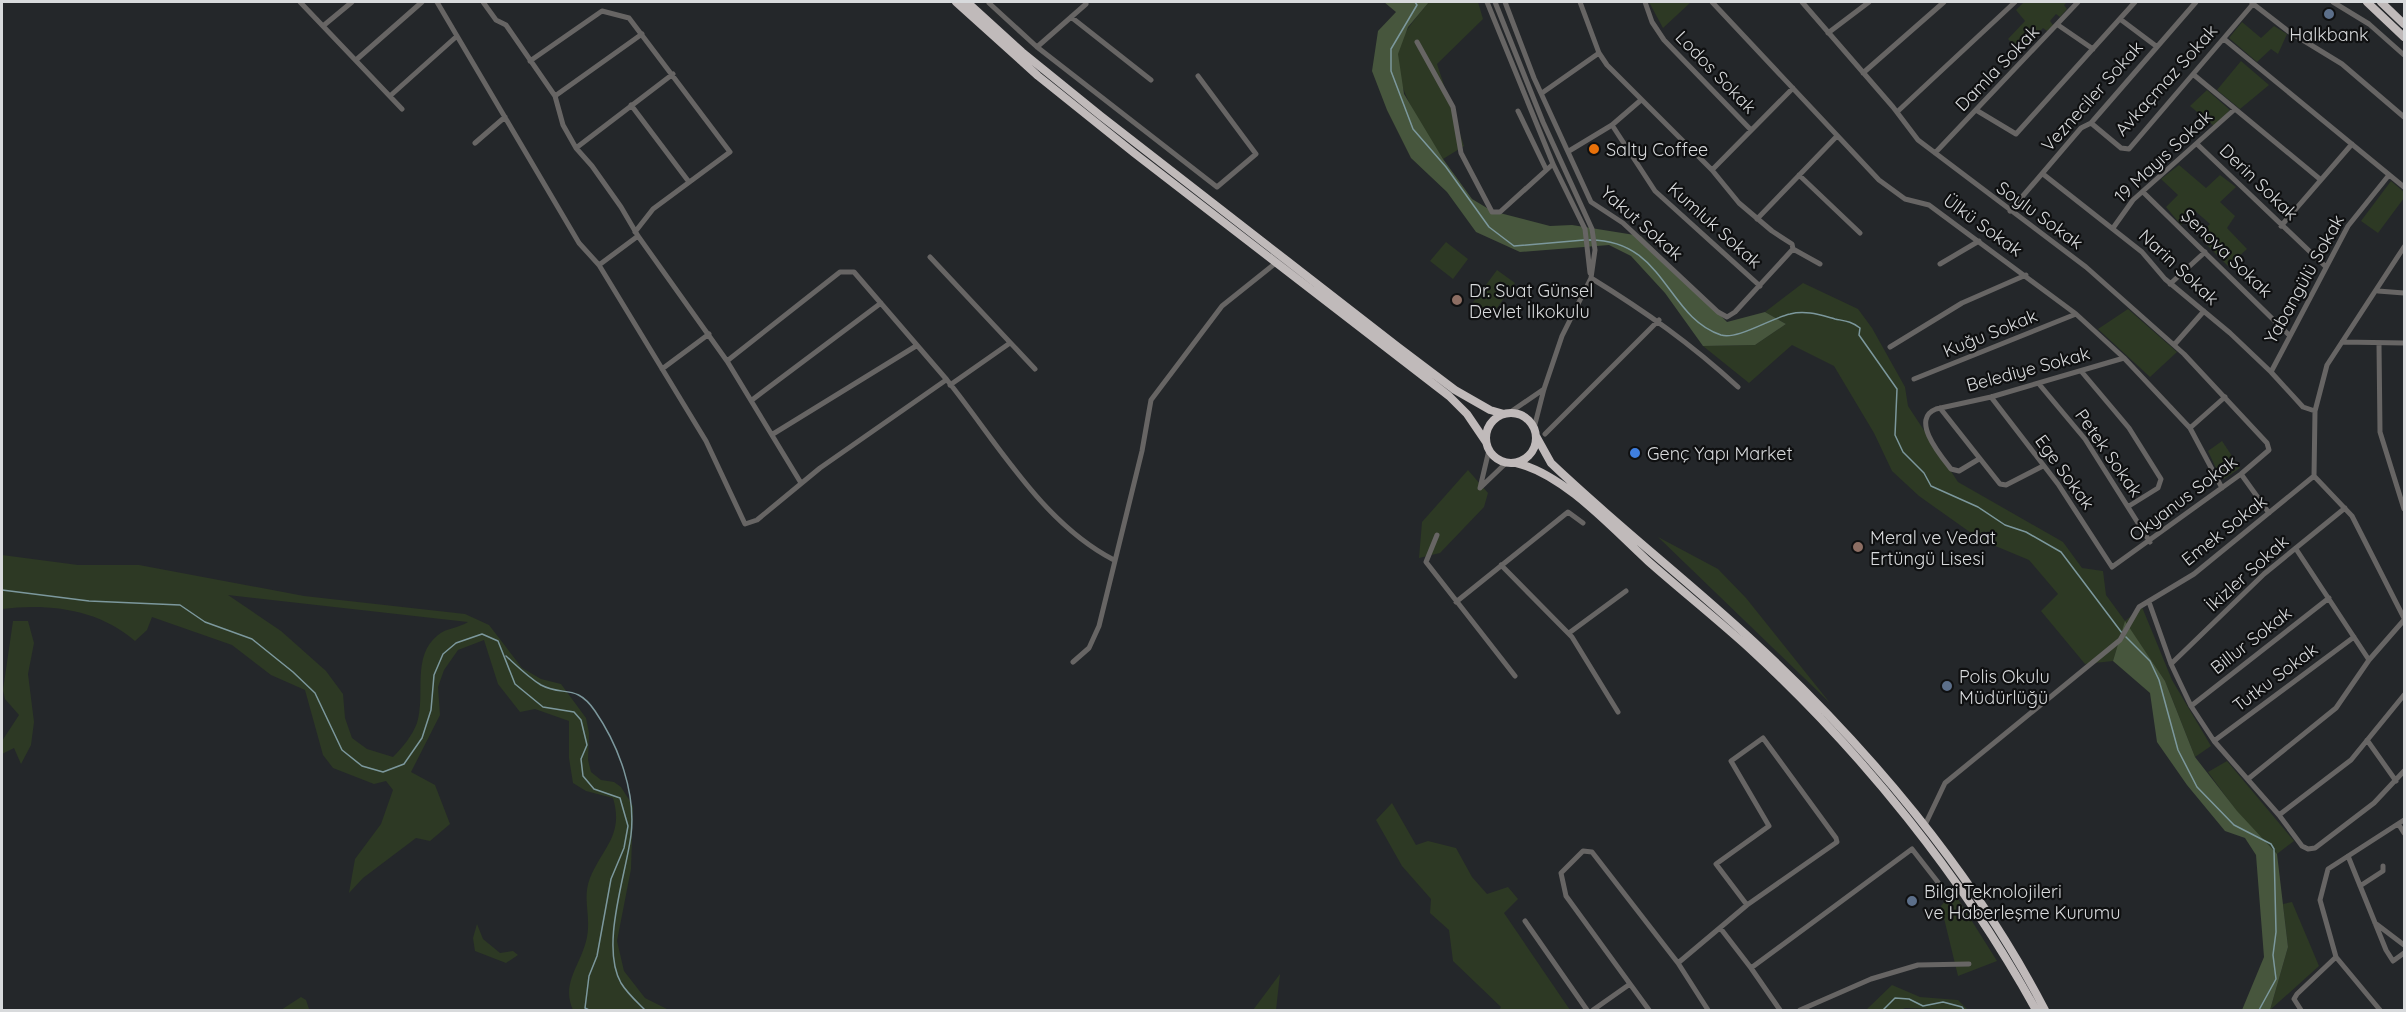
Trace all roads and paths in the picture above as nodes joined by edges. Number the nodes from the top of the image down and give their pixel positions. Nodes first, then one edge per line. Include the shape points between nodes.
1 (300, 2) edge
2 (352, 2) edge
3 (422, 2) edge
4 (438, 2) edge
5 (483, 2) edge
6 (956, 2) edge
7 (967, 2) edge
8 (989, 2) edge
9 (1487, 2) edge
10 (1495, 2) edge
11 (1505, 2) edge
12 (1580, 2) edge
13 (1645, 2) edge
14 (1712, 2) edge
15 (1802, 2) edge
16 (1869, 2) edge
17 (1944, 2) edge
18 (2015, 2) edge
19 (2078, 2) edge
20 (2135, 2) edge
21 (2196, 2) edge
22 (2333, 2) edge
23 (2367, 2) edge
24 (2381, 2) edge
25 (2252, 3) edge
26 (1086, 4) dead end
27 (1071, 17) junction
28 (2120, 19) junction
29 (2404, 24) edge
30 (2058, 25) junction
31 (323, 26) junction
32 (1828, 33) junction
33 (642, 34) junction
34 (457, 36) junction
35 (2404, 37) edge
36 (2224, 39) junction
37 (1417, 42) dead end
38 (2156, 46) junction
39 (1037, 47) junction
40 (2093, 49) junction
41 (1599, 53) junction
42 (2404, 55) edge
43 (356, 60) junction
44 (530, 61) junction
45 (1863, 73) junction
46 (673, 74) junction
47 (2193, 75) junction
48 (1198, 76) dead end
49 (1151, 80) dead end
50 (1793, 88) junction
51 (1542, 93) junction
52 (390, 96) junction
53 (555, 96) junction
54 (1641, 100) junction
55 (631, 105) junction
56 (402, 109) dead end
57 (2235, 109) junction
58 (1976, 110) junction
59 (1518, 111) dead end
60 (1897, 112) junction
61 (505, 117) junction
62 (2404, 117) edge
63 (2091, 123) junction
64 (1612, 124) junction
65 (1751, 130) junction
66 (1837, 136) junction
67 (475, 143) dead end
68 (2198, 144) junction
69 (2352, 144) junction
70 (576, 148) junction
71 (1569, 151) junction
72 (1935, 153) junction
73 (1553, 164) junction
74 (1546, 169) junction
75 (1712, 170) junction
76 (2043, 174) junction
77 (1799, 175) junction
78 (2389, 175) junction
79 (2321, 180) junction
80 (689, 182) junction
81 (2404, 187) edge
82 (2143, 192) junction
83 (2010, 212) junction
84 (1757, 219) junction
85 (2281, 226) junction
86 (2113, 228) junction
87 (1588, 229) junction
88 (1860, 233) dead end
89 (636, 234) junction
90 (1979, 241) junction
91 (2404, 247) edge
92 (1793, 249) junction
93 (2205, 252) junction
94 (930, 257) dead end
95 (1277, 262) junction
96 (1820, 264) dead end
97 (1940, 264) dead end
98 (598, 266) junction
99 (2325, 267) junction
100 (2026, 275) junction
101 (1591, 278) junction
102 (2170, 284) junction
103 (1760, 286) junction
104 (2378, 291) junction
105 (2404, 293) edge
106 (881, 303) junction
107 (2204, 311) junction
108 (2076, 314) junction
109 (1659, 320) junction
110 (709, 334) junction
111 (2290, 336) junction
112 (2342, 342) junction
113 (1010, 343) junction
114 (2404, 343) edge
115 (2379, 344) junction
116 (2174, 345) junction
117 (916, 346) junction
118 (1890, 346) dead end
119 (2124, 358) junction
120 (727, 361) junction
121 (662, 369) junction
122 (1035, 369) dead end
123 (2080, 371) junction
124 (2271, 372) junction
125 (1914, 379) dead end
126 (948, 383) junction
127 (2039, 384) junction
128 (1738, 387) dead end
129 (1544, 389) junction
130 (1991, 397) junction
131 (2225, 397) junction
132 (752, 400) junction
133 (1940, 408) junction
134 (2315, 411) junction
135 (1507, 413) junction
136 (2190, 428) junction
137 (1539, 433) junction
138 (773, 434) junction
139 (1488, 446) junction
140 (2269, 446) joint
141 (1979, 459) junction
142 (1506, 463) junction
143 (1516, 463) junction
144 (2043, 466) junction
145 (2241, 474) junction
146 (2314, 476) junction
147 (801, 483) junction
148 (2222, 488) junction
149 (2128, 506) junction
150 (2345, 508) junction
151 (2404, 510) edge
152 (2269, 513) junction
153 (1582, 523) dead end
154 (1437, 536) dead end
155 (2151, 542) junction
156 (2296, 549) junction
157 (1114, 560) junction
158 (1501, 565) junction
159 (2110, 566) joint
160 (1626, 591) dead end
161 (2329, 598) junction
162 (1456, 602) junction
163 (2149, 602) junction
164 (2404, 619) edge
165 (1569, 633) junction
166 (2354, 637) junction
167 (2369, 660) junction
168 (1073, 662) dead end
169 (2171, 664) junction
170 (1515, 676) dead end
171 (2404, 695) edge
172 (2191, 706) junction
173 (1618, 712) dead end
174 (2367, 740) junction
175 (2214, 741) junction
176 (2404, 771) edge
177 (2248, 778) junction
178 (2396, 781) junction
179 (2279, 815) junction
180 (2404, 820) edge
181 (2399, 825) junction
182 (1924, 827) junction
183 (2404, 833) edge
184 (2348, 856) junction
185 (2382, 866) dead end
186 (2360, 886) junction
187 (1944, 890) dead end
188 (1747, 905) junction
189 (1525, 921) dead end
190 (2373, 922) junction
191 (1721, 929) junction
192 (2404, 945) edge
193 (2404, 953) edge
194 (2336, 957) junction
195 (1678, 963) junction
196 (1969, 964) dead end
197 (1751, 968) junction
198 (1630, 984) junction
199 (1587, 1011) edge
200 (1593, 1011) edge
201 (1649, 1011) edge
202 (1708, 1011) edge
203 (1780, 1011) edge
204 (1800, 1011) edge
205 (2036, 1011) edge
206 (2045, 1011) edge
207 (2301, 1011) edge
208 (2380, 1011) edge

1 - 31 street
2 - 31 street
3 - 43 street
4 - 34 street
5 - 44 street via 496,20 506,25
6 - 95 highway via 1038,76
7 - 135 highway via 1077,97 1398,347 1455,390 1490,410
8 - 39 street
9 - 73 street
10 - 87 street
11 - 51 street, Yakut Sokak
12 - 41 street
13 - 65 street, Lodos Sokak via 1664,40
14 - 50 street, Ülkü Sokak
15 - 32 street, Soylu Sokak
16 - 32 street
17 - 45 street
18 - 60 street
19 - 30 street, Damla Sokak
20 - 28 street
21 - 38 street, Vezneciler Sokak
22 - 42 street via 2364,21
23 - 35 highway
24 - 29 highway
25 - 36 street, Avkaçmaz Sokak
25 - 62 street via 2342,64
26 - 27 street
27 - 39 street
27 - 49 street
28 - 38 street
28 - 40 street
30 - 40 street
30 - 58 street, Damla Sokak
31 - 43 street
32 - 45 street, Soylu Sokak
33 - 44 street via 629,18 602,11
33 - 46 street
33 - 53 street
34 - 52 street
34 - 61 street
36 - 47 street, Avkaçmaz Sokak
36 - 69 street
37 - 74 street via 1453,107 1461,153 1492,212 1500,212
38 - 63 street, Vezneciler Sokak
39 - 48 street via 1217,186 1256,154
40 - 58 street via 2016,134
41 - 51 street
41 - 54 street
43 - 52 street
44 - 53 street
45 - 60 street, Soylu Sokak
46 - 55 street
46 - 80 street via 730,152
47 - 57 street
47 - 63 street, Avkaçmaz Sokak via 2131,146 2123,150
50 - 65 street
50 - 66 street, Ülkü Sokak
51 - 71 street, Yakut Sokak
52 - 56 street
53 - 70 street via 563,124
54 - 64 street
54 - 75 street
55 - 70 street
55 - 80 street
57 - 68 street, 19 Mayıs Sokak
57 - 79 street
58 - 72 street, Damla Sokak
59 - 74 street
60 - 72 street, Soylu Sokak via 1915,137
61 - 67 street
61 - 98 street via 579,243
63 - 76 street, Vezneciler Sokak via 2081,128
64 - 71 street
64 - 103 street, Kumluk Sokak via 1655,191
65 - 75 street
66 - 77 street
66 - 90 street, Ülkü Sokak via 1883,184 1905,199 1929,205
68 - 82 street, 19 Mayıs Sokak
68 - 85 street, Derin Sokak
69 - 78 street
69 - 79 street
70 - 89 street via 616,199
71 - 103 street, Yakut Sokak via 1594,205 1623,223 1719,312 1727,317 1735,312
72 - 83 street, Soylu Sokak
73 - 74 street
73 - 87 street
75 - 84 street
76 - 83 street, Vezneciler Sokak
76 - 86 street, Narin Sokak
77 - 84 street
77 - 88 street
78 - 81 street
78 - 99 street, Yabangülü Sokak via 2348,226
79 - 85 street
80 - 89 street via 652,210
82 - 86 street, 19 Mayıs Sokak
82 - 93 street, Şenova Sokak
83 - 116 street, Soylu Sokak via 2086,267
84 - 92 street via 1792,244
85 - 99 street, Derin Sokak
86 - 102 street, Narin Sokak via 2145,255
87 - 101 street
87 - 101 street via 1595,250
89 - 98 street
89 - 110 street
90 - 97 street
90 - 100 street, Ülkü Sokak
91 - 104 street
92 - 96 street
92 - 103 street
93 - 102 street
93 - 111 street, Şenova Sokak
94 - 113 street
95 - 139 highway via 1449,396 1467,414
95 - 157 street via 1222,306 1151,400
98 - 121 street
99 - 111 street, Yabangülü Sokak
100 - 108 street, Ülkü Sokak
100 - 118 street via 1962,303
101 - 109 street
101 - 129 street via 1562,336
102 - 107 street, Narin Sokak
104 - 105 street
104 - 112 street
106 - 117 street
106 - 120 street via 854,272 840,272
106 - 132 street
107 - 116 street
107 - 124 street, Narin Sokak
108 - 119 street, Ülkü Sokak
108 - 125 street, Kuğu Sokak
109 - 128 street
109 - 137 street
110 - 120 street
110 - 121 street
111 - 124 street, Yabangülü Sokak
112 - 115 street
112 - 134 street via 2326,365
113 - 122 street
113 - 126 street
114 - 115 street
115 - 151 street via 2380,432
116 - 131 street, Soylu Sokak
117 - 126 street
117 - 138 street
119 - 123 street, Belediye Sokak
119 - 136 street, Ülkü Sokak
120 - 132 street
121 - 147 street via 706,441 745,524 757,520
123 - 127 street, Belediye Sokak
123 - 149 street via 2129,428 2161,479 2159,486
124 - 134 street, Narin Sokak via 2303,407
126 - 147 street
126 - 157 street via 1048,508 1092,547
127 - 130 street, Belediye Sokak
127 - 149 street, Petek Sokak via 2085,439
129 - 135 street
129 - 137 street
130 - 133 street, Belediye Sokak
130 - 144 street, Ege Sokak
131 - 136 street
131 - 140 street, Soylu Sokak
132 - 138 street
133 - 141 street
133 - 141 street via 1928,413 1925,423 1949,468 1956,472
134 - 146 street
135 - 137 highway via 1524,417
135 - 139 highway via 1492,422 1486,435
136 - 148 street, Ülkü Sokak
137 - 143 highway via 1532,452
137 - 182 highway via 1542,450 1567,478 1752,640 1867,758
138 - 147 street
139 - 142 highway
139 - 142 street via 1480,488
140 - 145 street, Okyanus Sokak
141 - 144 street via 2003,486
142 - 143 highway
143 - 205 highway via 1545,474 1578,499 1749,648 1823,722 1919,834 1984,925
144 - 159 street, Ege Sokak
145 - 148 street, Okyanus Sokak
145 - 152 street
146 - 150 street
146 - 152 street, Emek Sokak
148 - 155 street, Okyanus Sokak
149 - 155 street, Petek Sokak
150 - 156 street, İkizler Sokak
150 - 164 street
152 - 163 street, Emek Sokak via 2194,573
153 - 158 street via 1568,512
154 - 162 street via 1426,562
155 - 159 street, Okyanus Sokak via 2117,566
156 - 161 street
156 - 169 street, İkizler Sokak
157 - 168 street via 1099,626 1089,648
158 - 162 street
158 - 165 street
160 - 165 street
161 - 166 street
161 - 172 street, Billur Sokak
162 - 170 street
163 - 169 street
163 - 182 street, Emek Sokak via 2137,609 2120,640 1945,783
164 - 167 street
165 - 173 street
166 - 167 street
166 - 175 street, Tutku Sokak
167 - 177 street via 2336,708
169 - 172 street
171 - 174 street
172 - 175 street
174 - 178 street
174 - 179 street via 2346,764
175 - 177 street
176 - 178 street
177 - 179 street
178 - 179 street via 2315,848 2302,846
180 - 181 street
181 - 183 street
181 - 184 street
182 - 206 highway via 1989,919
184 - 186 street
184 - 194 street via 2328,869 2320,900
185 - 186 street via 2383,871
186 - 190 street
187 - 197 street via 1912,849
188 - 188 street via 1716,864 1769,825 1731,761 1763,738 1837,840
188 - 191 street
189 - 199 street
190 - 192 street
190 - 193 street via 2393,961
191 - 195 street
191 - 197 street
194 - 207 street via 2297,994 2294,999
194 - 208 street
195 - 198 street via 1592,852 1583,850 1561,873 1566,896
195 - 202 street
196 - 204 street via 1918,965 1871,979
197 - 203 street
198 - 200 street
198 - 201 street

